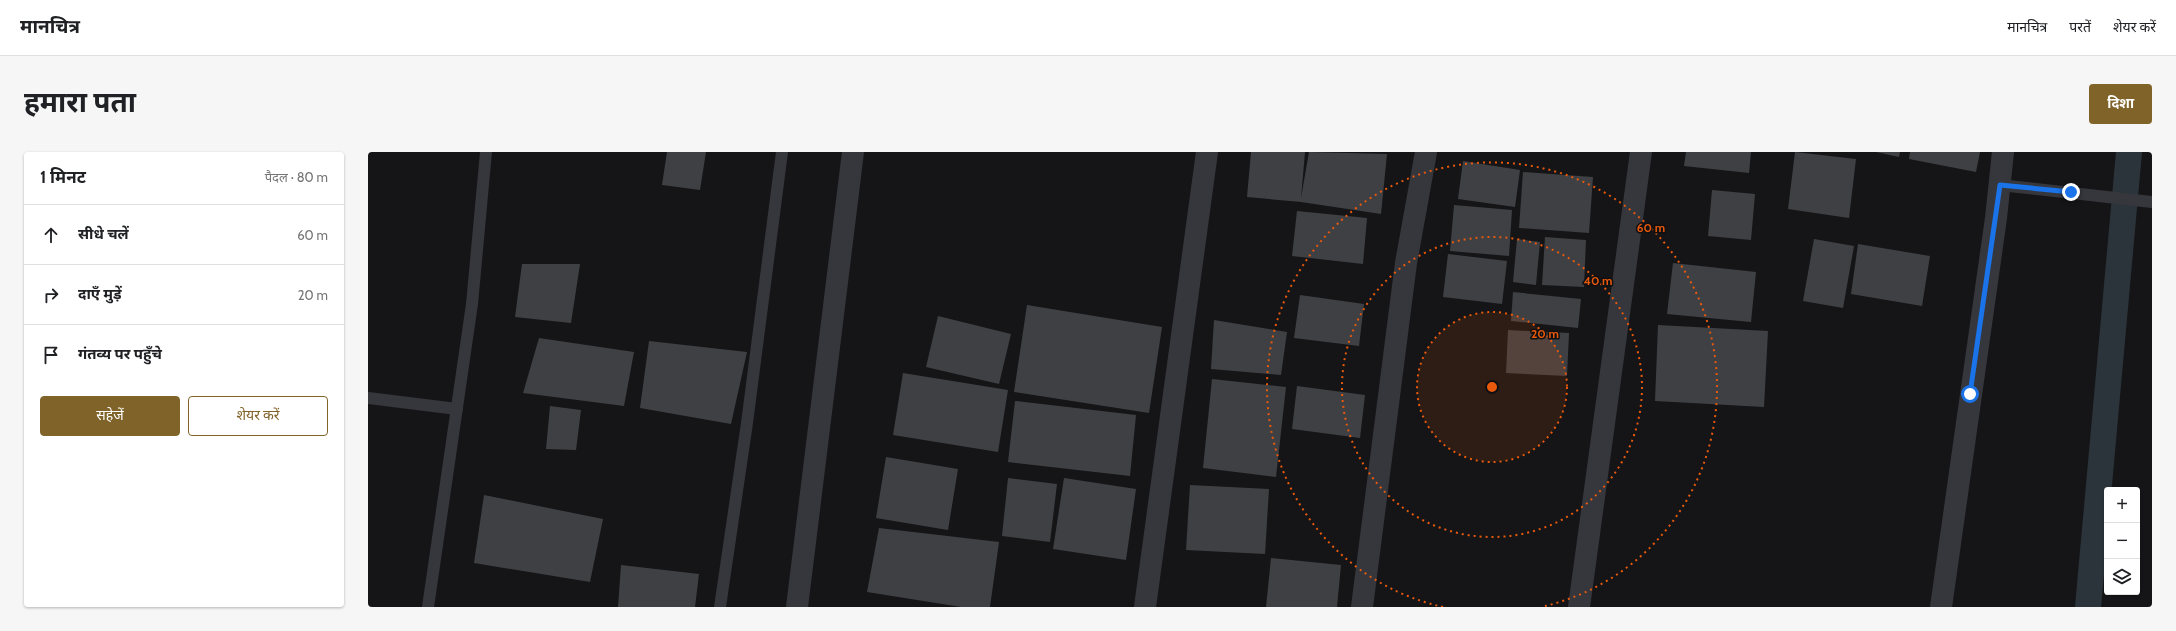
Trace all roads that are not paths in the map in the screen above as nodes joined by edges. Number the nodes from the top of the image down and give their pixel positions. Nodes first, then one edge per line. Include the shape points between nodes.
1 (486, 152) edge
2 (782, 152) edge
3 (853, 152) edge
4 (1207, 152) edge
5 (1426, 152) edge
6 (1641, 152) edge
7 (2003, 152) edge
8 (2000, 185) junction
9 (2152, 202) edge
10 (368, 398) edge
11 (457, 409) junction
12 (428, 607) edge
13 (720, 607) edge
14 (797, 607) edge
15 (1145, 607) edge
16 (1362, 607) edge
17 (1579, 607) edge
18 (1941, 607) edge

1 - 11 lane via 472,304
2 - 13 lane
3 - 14 street
4 - 15 street
5 - 16 street via 1406,263
6 - 17 street
7 - 8 street
8 - 9 lane
8 - 18 street
10 - 11 lane
11 - 12 lane

